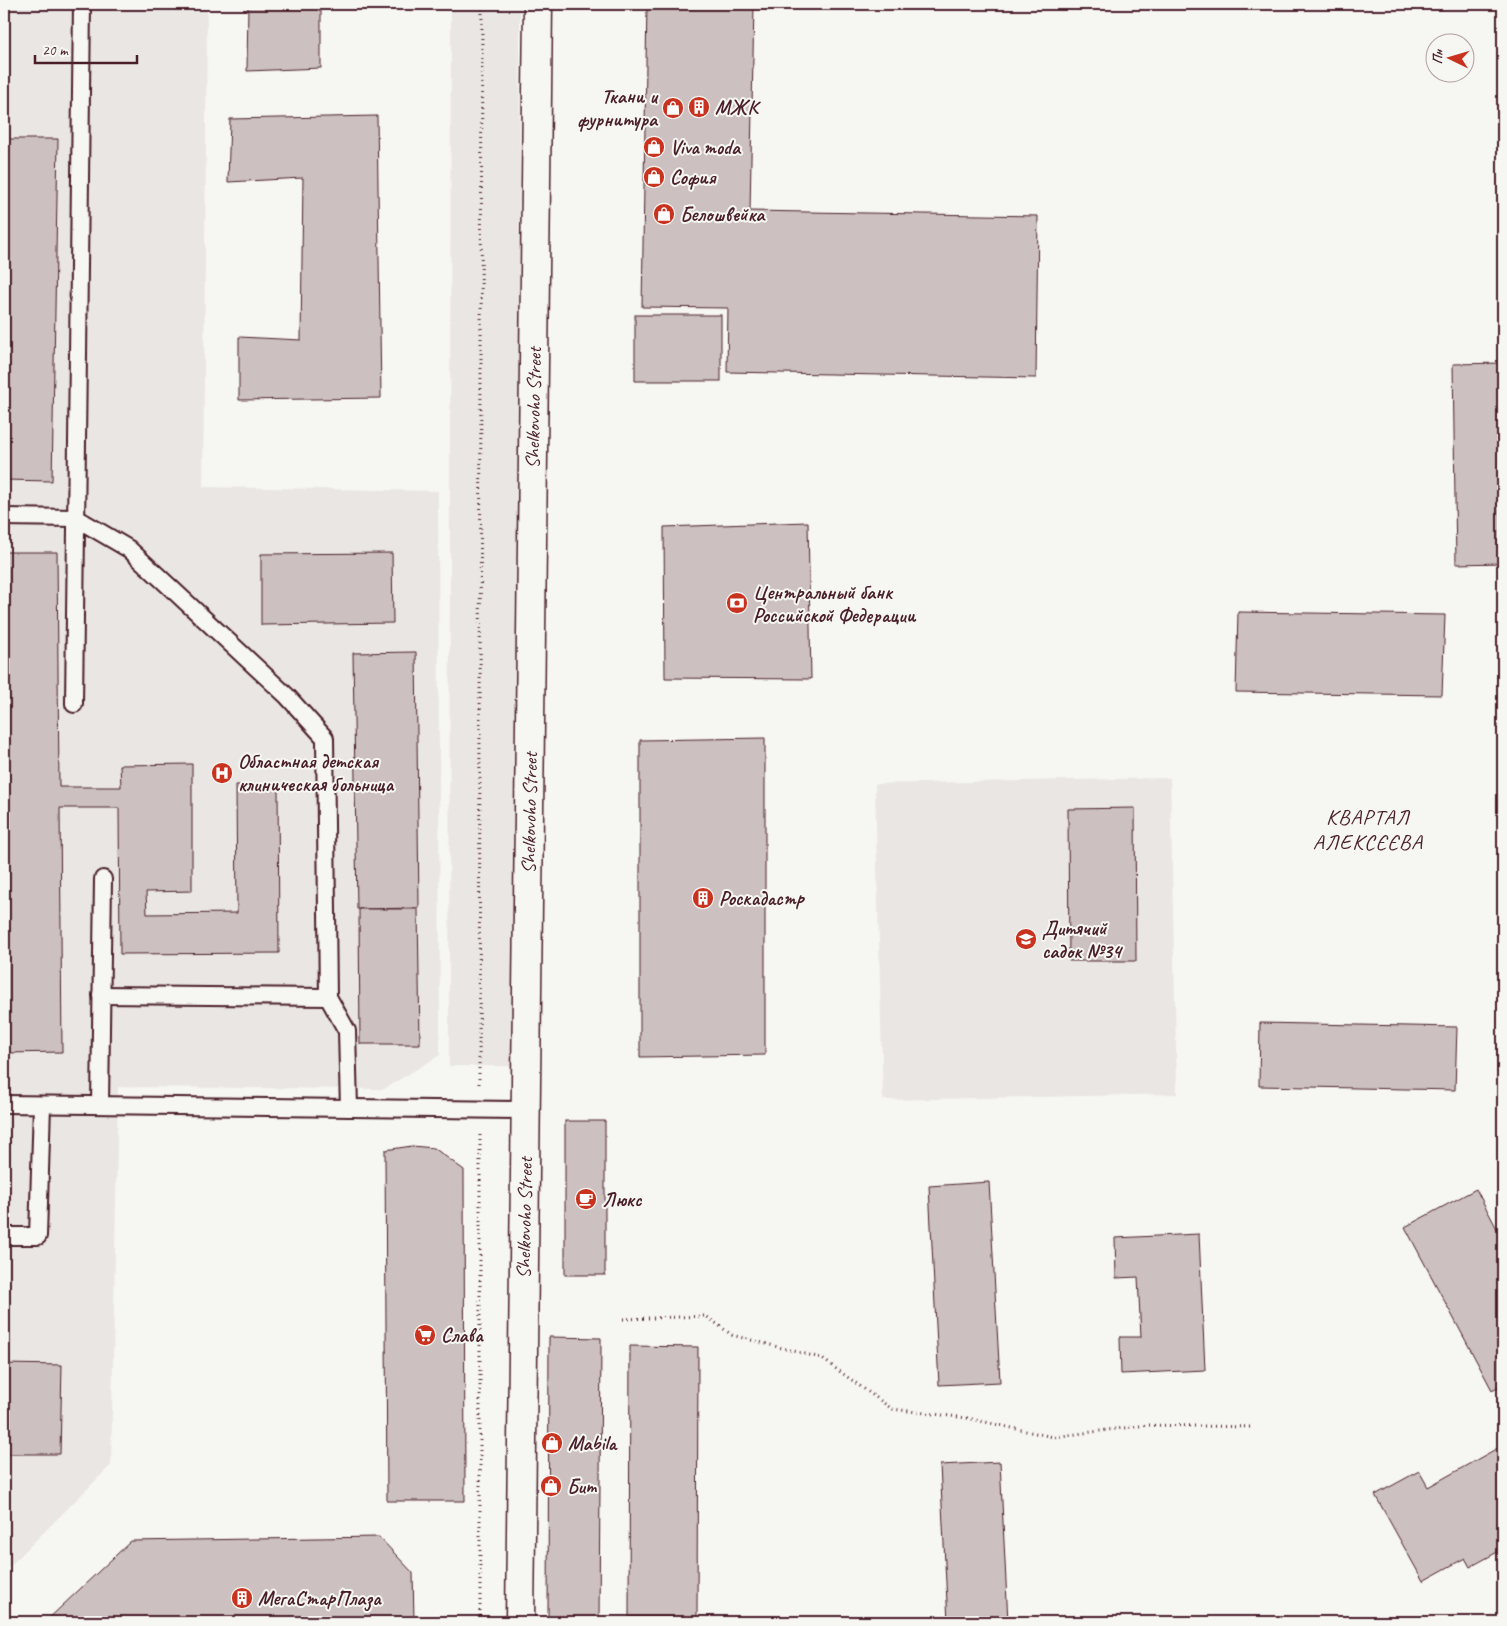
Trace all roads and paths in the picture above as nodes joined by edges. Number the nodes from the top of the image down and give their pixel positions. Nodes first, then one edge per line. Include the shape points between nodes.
1 (82, 4) edge
2 (482, 4) edge
3 (538, 4) edge
4 (4, 517) edge
5 (76, 518) junction
6 (74, 704) dead end
7 (103, 879) dead end
8 (101, 994) junction
9 (328, 997) junction
10 (4, 1104) edge
11 (42, 1104) junction
12 (100, 1105) junction
13 (349, 1108) junction
14 (479, 1110) junction
15 (526, 1110) junction
16 (4, 1236) edge
17 (623, 1318) dead end
18 (1254, 1427) dead end
19 (480, 1622) edge
20 (520, 1622) edge

1 - 5 lane
2 - 14 path
3 - 15 street, Shelkovoho Street
4 - 5 lane
5 - 6 lane
5 - 9 lane via 129,549 287,696 325,738
7 - 8 lane
8 - 9 lane
8 - 12 lane
9 - 13 lane via 347,1031
10 - 11 lane
11 - 12 lane
11 - 16 lane via 38,1236
12 - 13 lane
13 - 14 lane
14 - 15 lane
14 - 19 path
15 - 20 street, Shelkovoho Street
17 - 18 path via 706,1316 732,1335 821,1358 892,1409 967,1418 1053,1437 1147,1425

